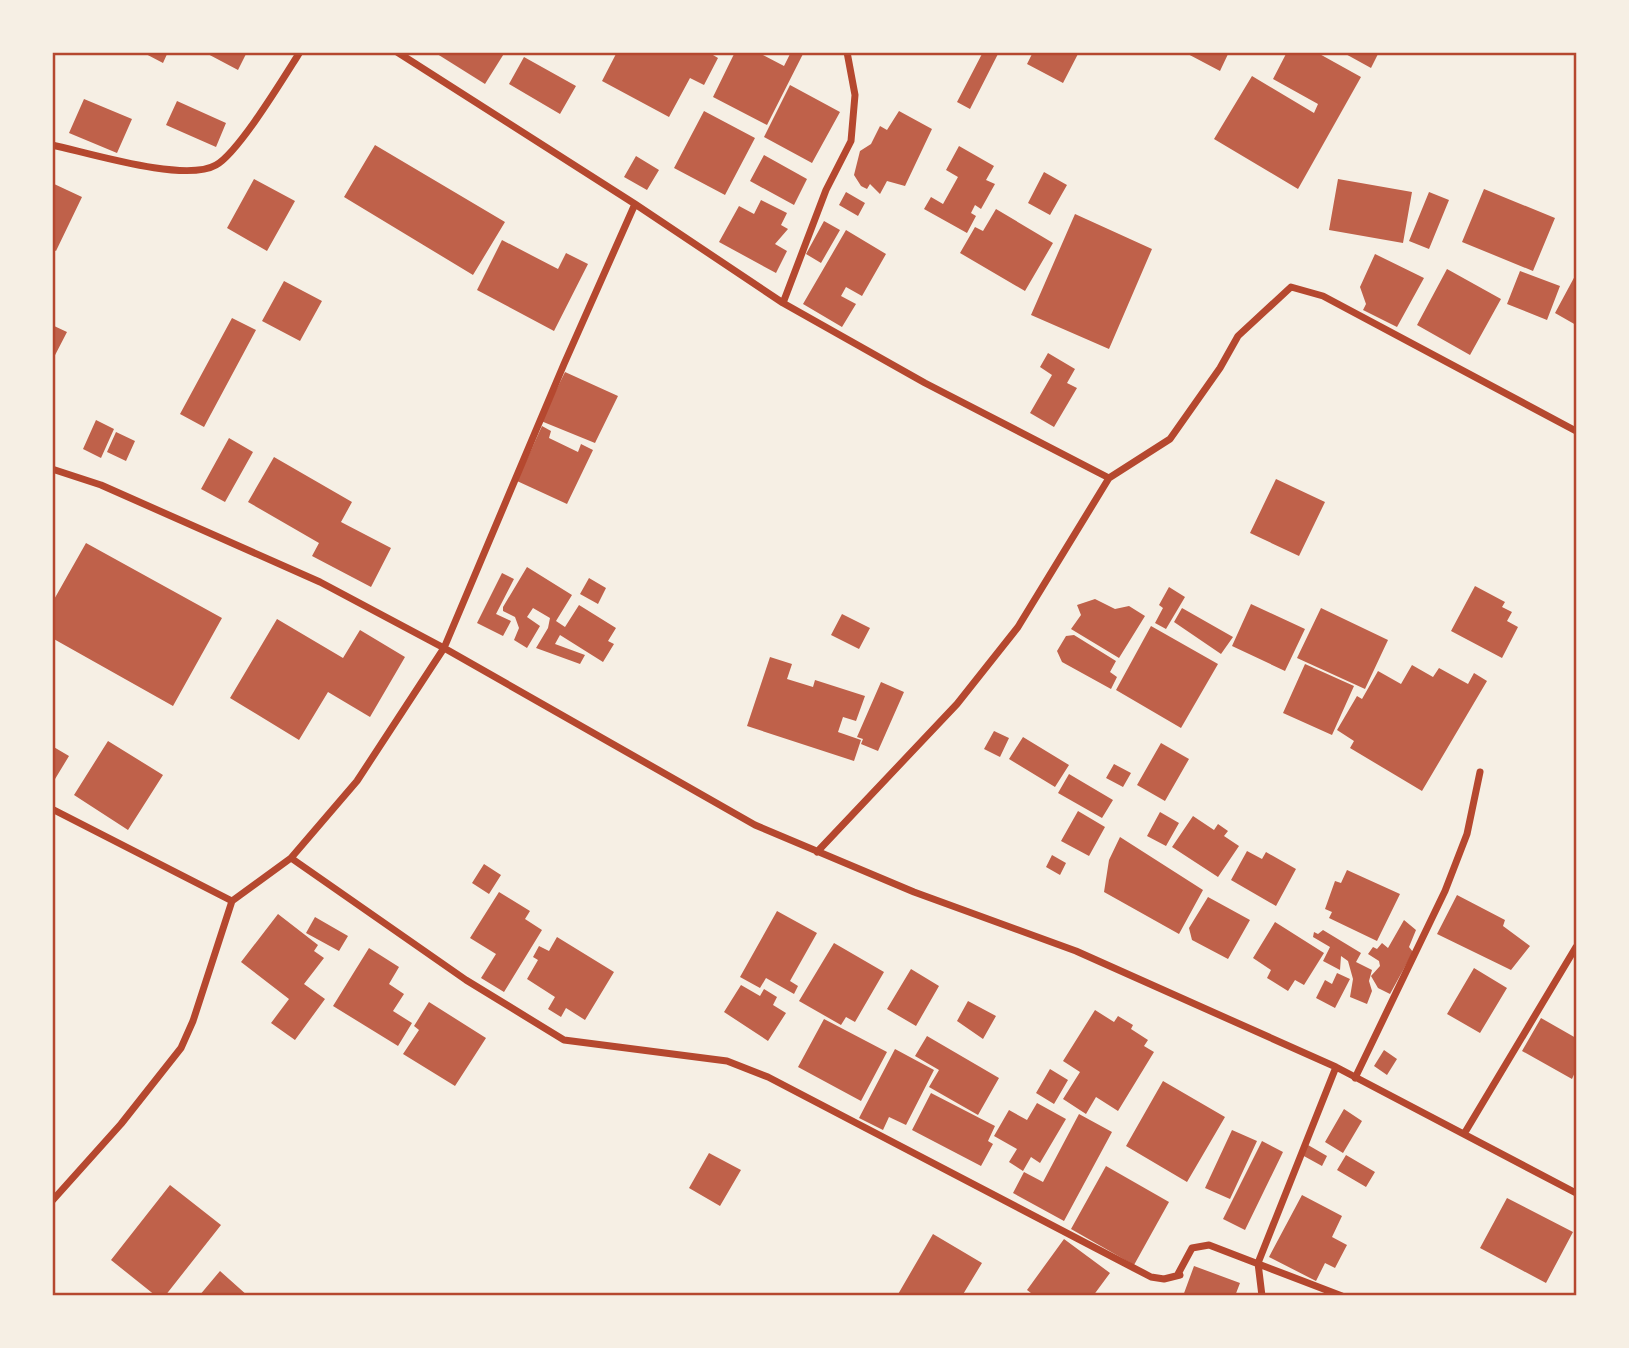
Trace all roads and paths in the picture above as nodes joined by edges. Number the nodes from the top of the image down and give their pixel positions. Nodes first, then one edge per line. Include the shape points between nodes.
1 (300, 52) edge
2 (397, 52) edge
3 (847, 52) edge
4 (52, 145) edge
5 (635, 204) junction
6 (783, 303) junction
7 (1577, 431) edge
8 (52, 469) edge
9 (1109, 478) junction
10 (444, 648) junction
11 (1480, 772) dead end
12 (52, 809) edge
13 (817, 852) junction
14 (292, 858) junction
15 (232, 901) junction
16 (1577, 947) edge
17 (1336, 1067) junction
18 (1355, 1078) junction
19 (1464, 1134) junction
20 (1577, 1193) edge
21 (52, 1201) edge
22 (1258, 1263) junction
23 (1262, 1296) edge
24 (1342, 1296) edge

1 - 4 street via 217,165 195,172
2 - 5 street
3 - 6 street via 855,95 851,141 826,190
5 - 6 street
5 - 10 street
6 - 9 street
7 - 9 street via 1322,296 1291,287 1237,337 1170,439
8 - 10 street via 100,485 320,582
9 - 13 street via 1011,637 957,704
10 - 13 street via 754,825
10 - 14 street via 357,781
11 - 18 street via 1467,834 1445,891
12 - 15 street
13 - 17 street via 1076,951
14 - 15 street
14 - 22 street via 466,981 564,1040 727,1061 768,1077 1152,1277 1180,1275 1192,1248 1209,1245
15 - 21 street via 181,1048
16 - 19 street
17 - 18 street
17 - 22 street
18 - 19 street
19 - 20 street
22 - 23 street
22 - 24 street

